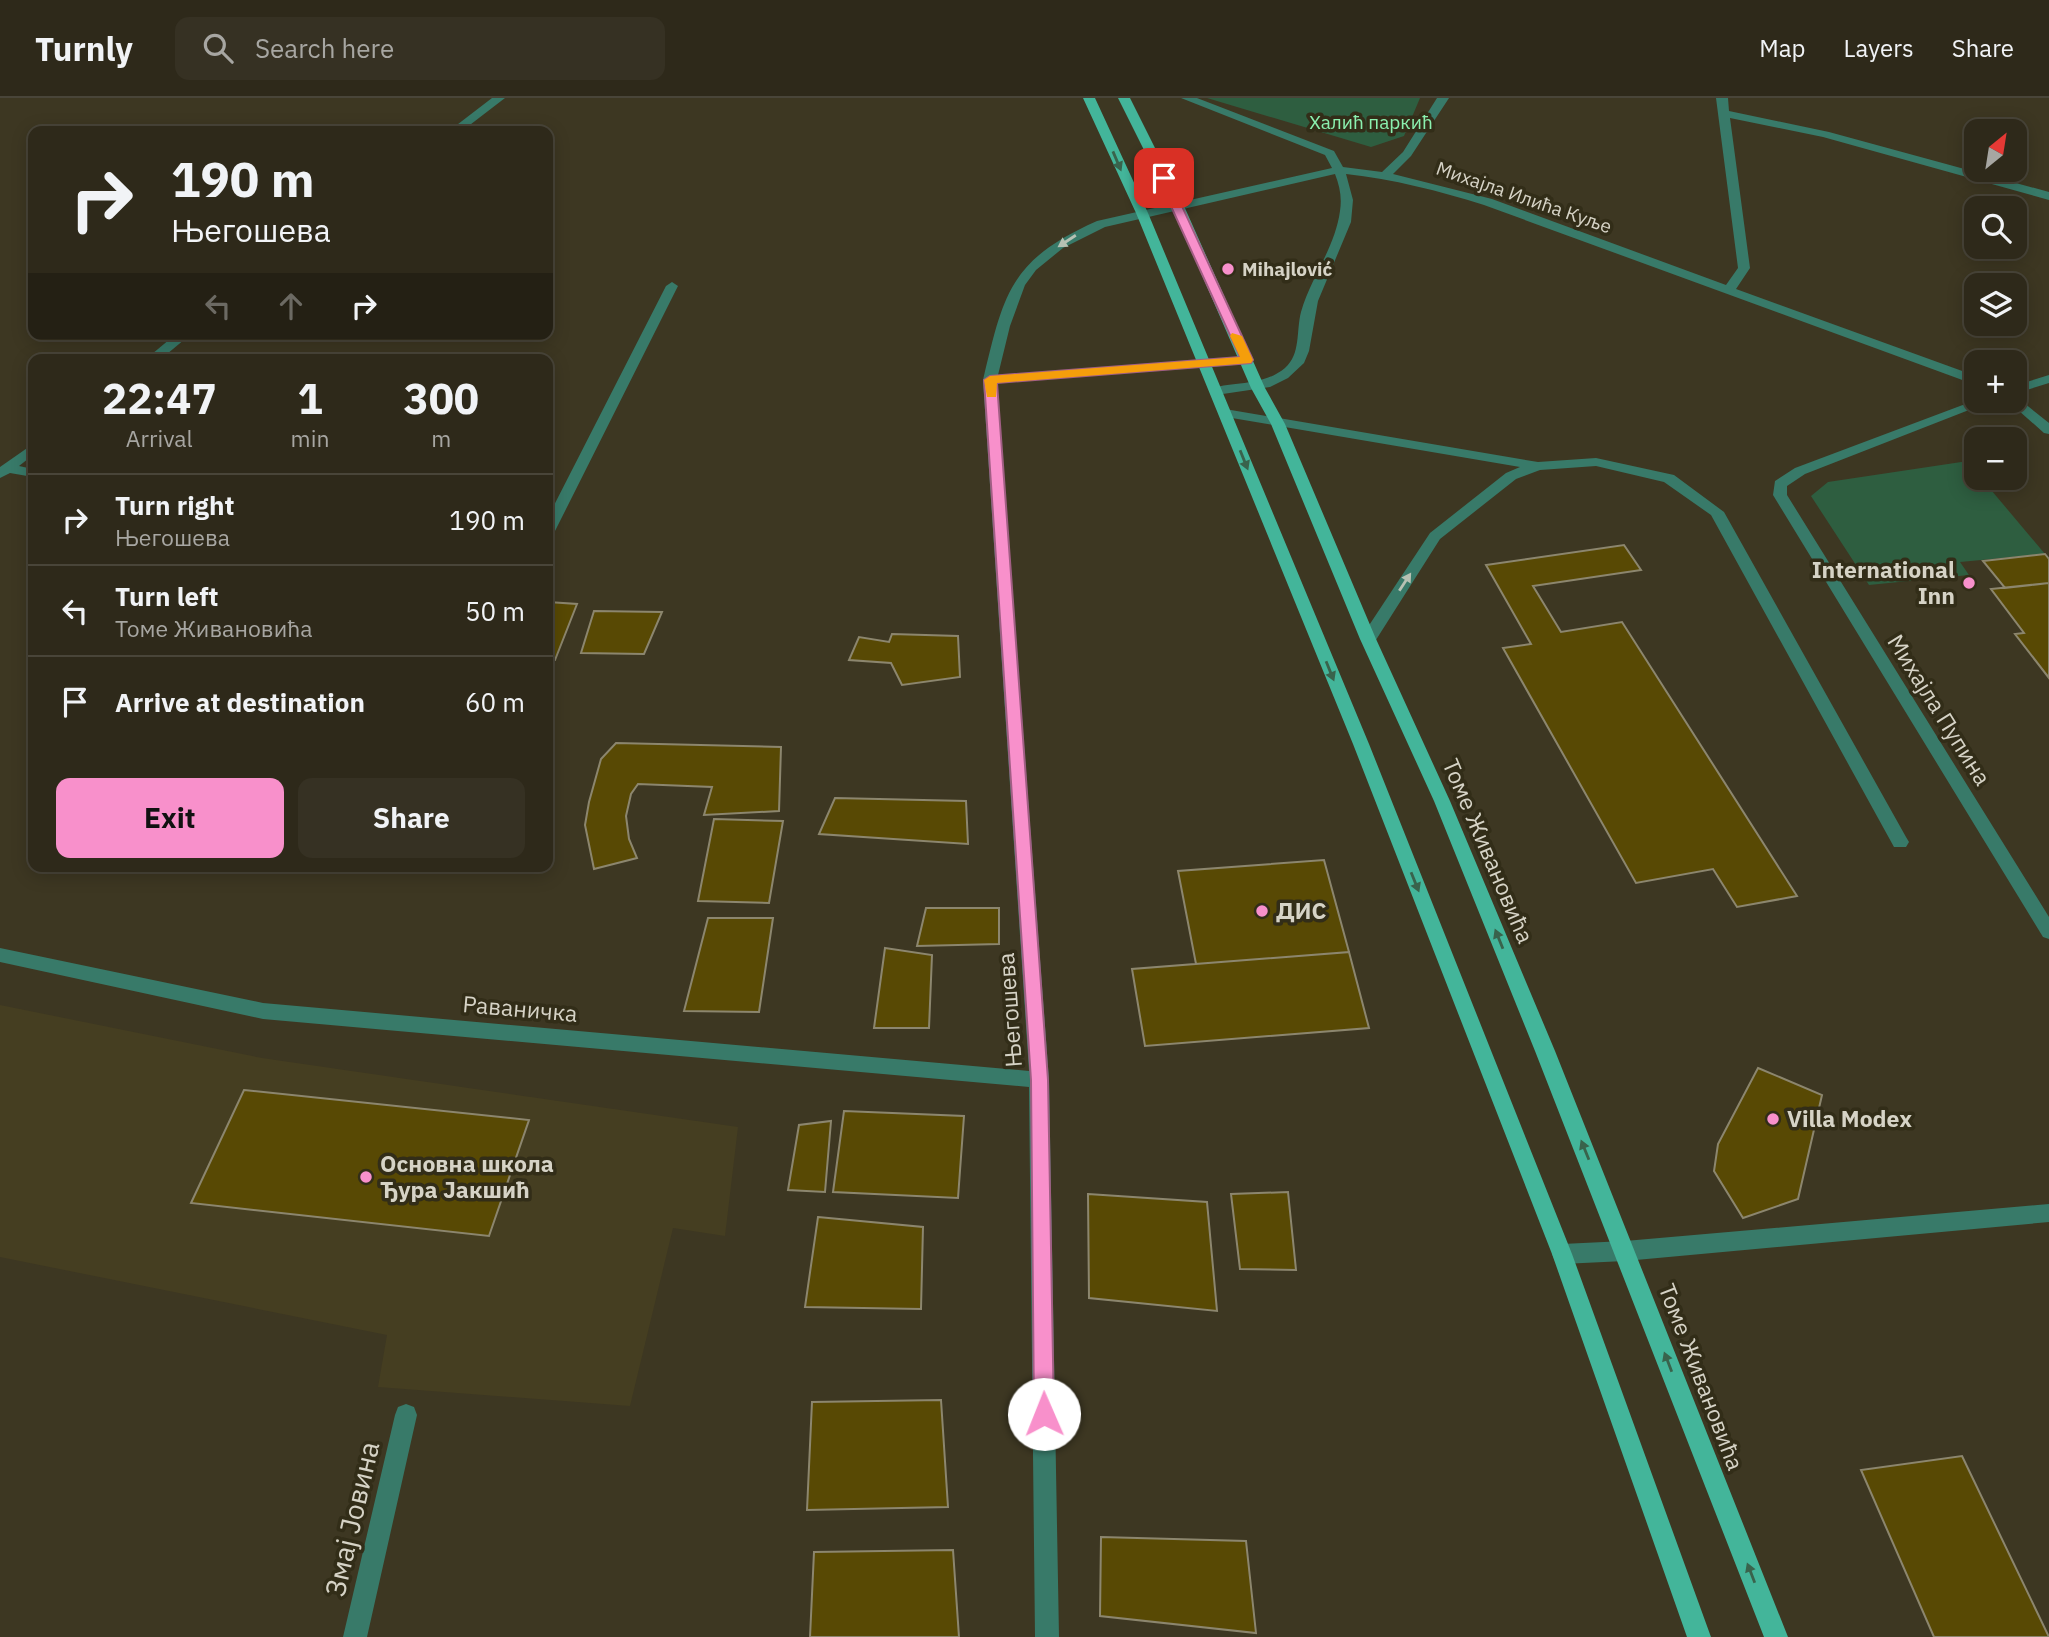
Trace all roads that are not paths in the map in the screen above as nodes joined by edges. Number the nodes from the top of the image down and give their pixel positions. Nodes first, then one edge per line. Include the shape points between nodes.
1 (499, 98) edge
2 (1090, 98) edge
3 (1124, 98) edge
4 (1187, 98) edge
5 (1443, 98) edge
6 (1722, 98) edge
7 (1723, 113) junction
8 (462, 126) edge
9 (1339, 170) junction
10 (1386, 174) junction
11 (2049, 196) edge
12 (1178, 206) junction
13 (1142, 213) junction
14 (672, 286) dead end
15 (1730, 289) junction
16 (177, 340) edge
17 (159, 354) edge
18 (1247, 360) junction
19 (1204, 363) junction
20 (1964, 377) edge
21 (2049, 379) edge
22 (990, 380) junction
23 (2027, 386) edge
24 (1258, 388) junction
25 (1216, 391) junction
26 (1964, 409) edge
27 (2027, 411) edge
28 (1225, 413) junction
29 (1278, 424) junction
30 (2049, 430) edge
31 (28, 452) edge
32 (1538, 466) junction
33 (4, 471) edge
34 (28, 473) edge
35 (553, 521) edge
36 (1368, 639) junction
37 (1900, 842) dead end
38 (2049, 932) edge
39 (0, 955) edge
40 (1040, 1080) junction
41 (2049, 1213) edge
42 (1625, 1251) junction
43 (1562, 1254) junction
44 (406, 1415) dead end
45 (355, 1637) edge
46 (1047, 1637) edge
47 (1699, 1637) edge
48 (1776, 1637) edge

1 - 8 street
2 -> 13 main road
3 - 12 main road, Томе Живановића
4 - 9 street via 1330,153
5 - 10 street via 1407,154
6 - 7 street
7 - 11 street via 1825,134
7 - 15 street via 1744,268
9 - 10 street, Михајла Илића Куље
9 - 12 street, Михајла Илића Куље
9 - 24 street via 1347,191 1343,229 1307,315 1301,359 1282,377
10 - 15 street, Михајла Илића Куље via 1488,202
12 - 13 street, Његошева
12 - 18 main road, Томе Живановића
13 - 19 main road
13 -> 22 street, Његошева via 1076,235 1034,264 1017,292
14 - 35 street
15 - 20 street, Михајла Илића Куље
16 - 17 street
18 - 19 street
18 - 24 main road, Томе Живановића
19 - 22 street
19 - 25 main road
21 - 23 street
22 - 40 street, Његошева
24 - 25 street
24 - 29 main road, Томе Живановића
25 - 28 main road
26 - 38 street, Михајла Пупина via 1800,471 1780,484 1780,495
27 - 30 street
28 - 29 street
28 -> 43 main road
29 - 32 street
29 - 36 main road, Томе Живановића
31 - 33 street
36 -> 32 street via 1435,536 1511,476
32 - 37 street via 1596,462 1669,478 1717,512
33 - 34 street
42 -> 36 main road, Томе Живановића via 1443,801
39 - 40 street, Раваничка via 262,1011
40 - 46 street, Његошева
41 - 42 street
42 - 43 street
48 -> 42 main road, Томе Живановића
43 - 47 main road
44 - 45 street, Змај Јовина

